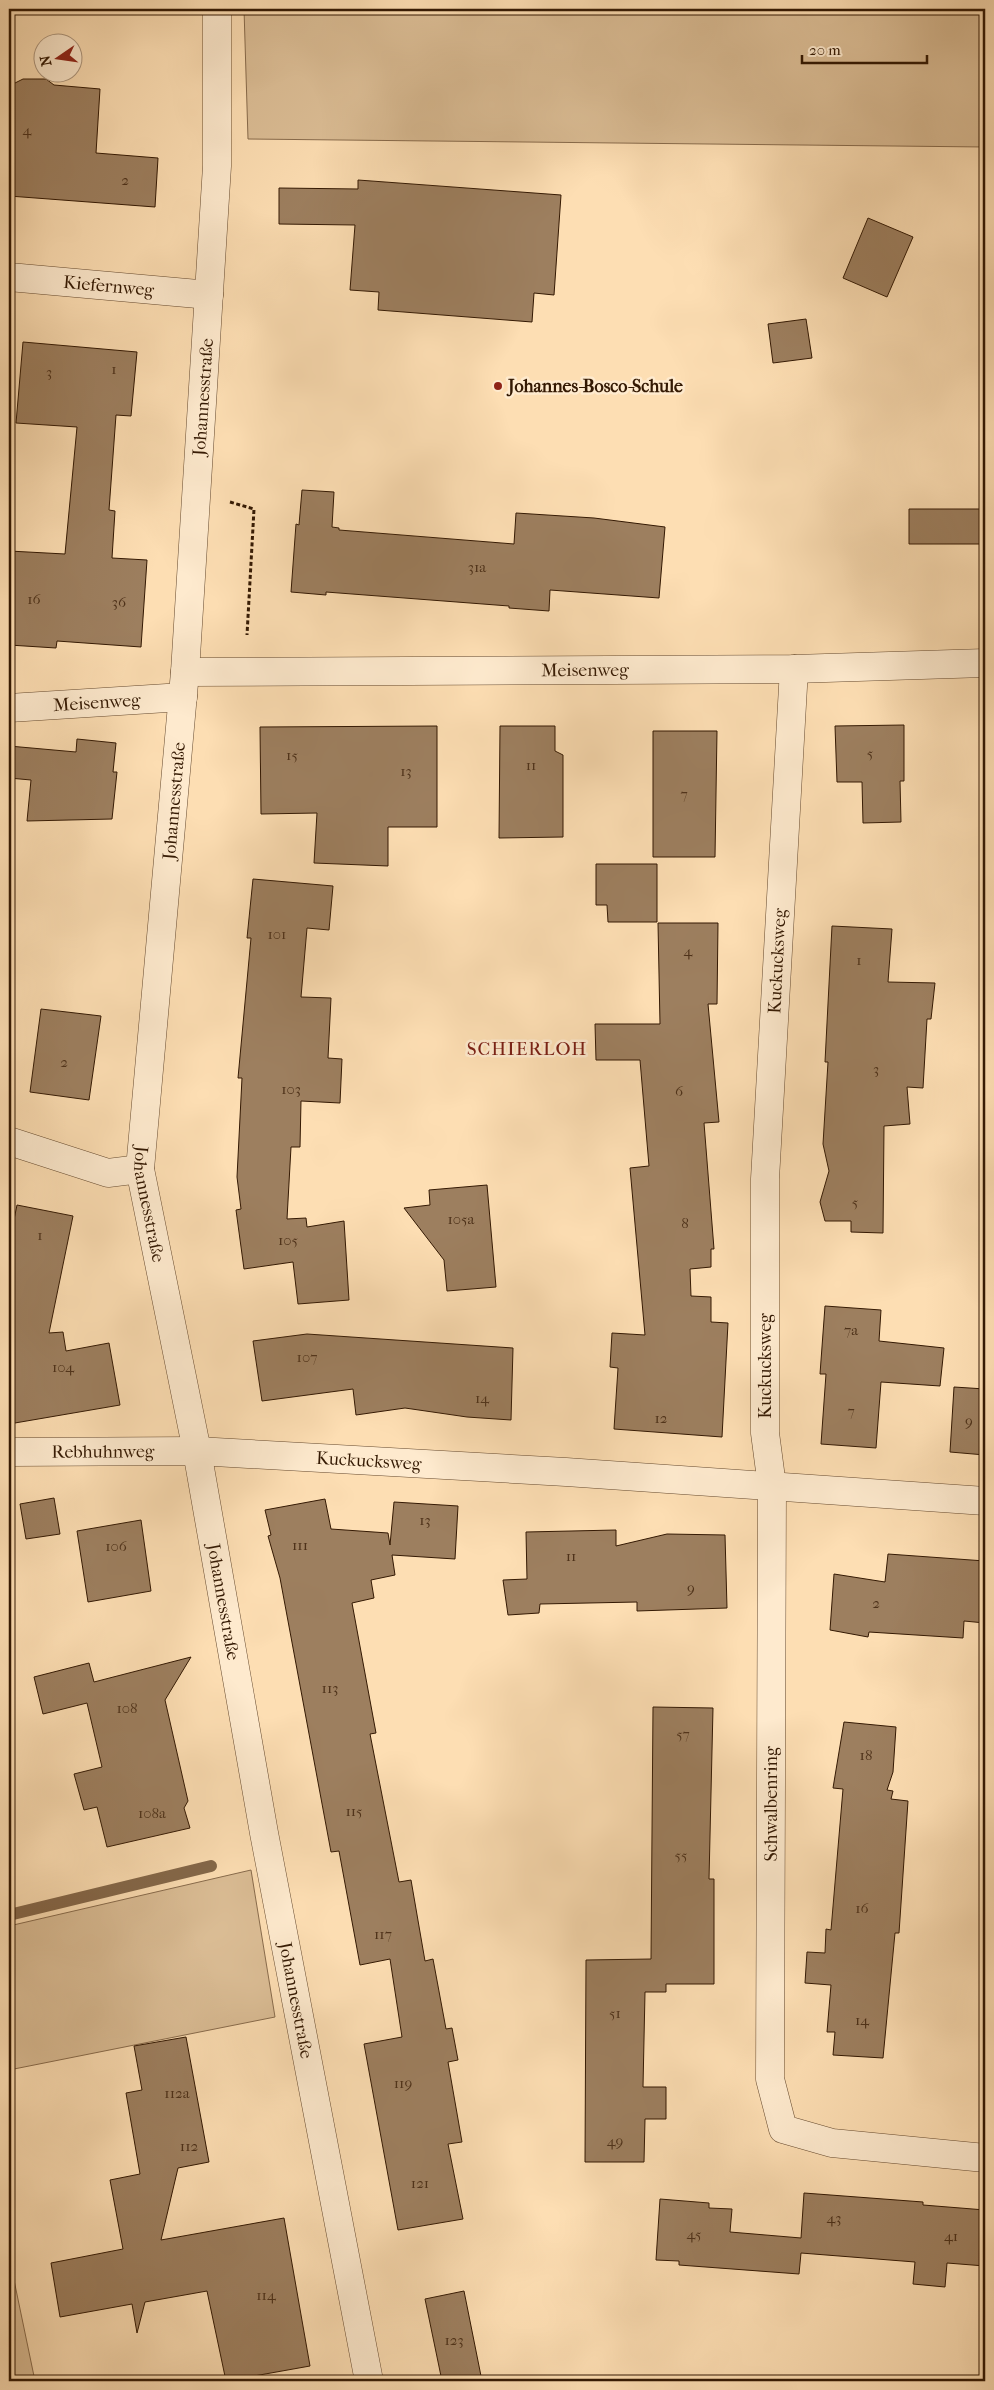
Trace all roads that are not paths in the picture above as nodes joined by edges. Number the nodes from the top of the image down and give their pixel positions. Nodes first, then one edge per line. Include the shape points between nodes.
1 (217, 9) edge
2 (9, 277) edge
3 (210, 295) junction
4 (985, 663) edge
5 (794, 669) junction
6 (184, 684) junction
7 (9, 708) edge
8 (9, 1141) edge
9 (140, 1169) junction
10 (197, 1451) junction
11 (9, 1452) edge
12 (772, 1486) junction
13 (985, 1501) edge
14 (985, 2158) edge
15 (369, 2381) edge

1 - 3 street, Johannesstraße via 217,166
2 - 3 street, Kiefernweg
3 - 6 street, Johannesstraße
4 - 5 street, Meisenweg
5 - 6 street, Meisenweg via 246,671
5 - 12 street, Kuckucksweg via 764,1179 765,1433
6 - 7 street, Meisenweg
6 - 9 street, Johannesstraße
8 - 9 street via 108,1173
9 - 10 street, Johannesstraße
10 - 11 street, Rebhuhnweg
10 - 12 street, Kuckucksweg
10 - 15 street, Johannesstraße via 264,1833
12 - 13 street
12 - 14 street, Schwalbenring via 770,2079 782,2128 832,2143

